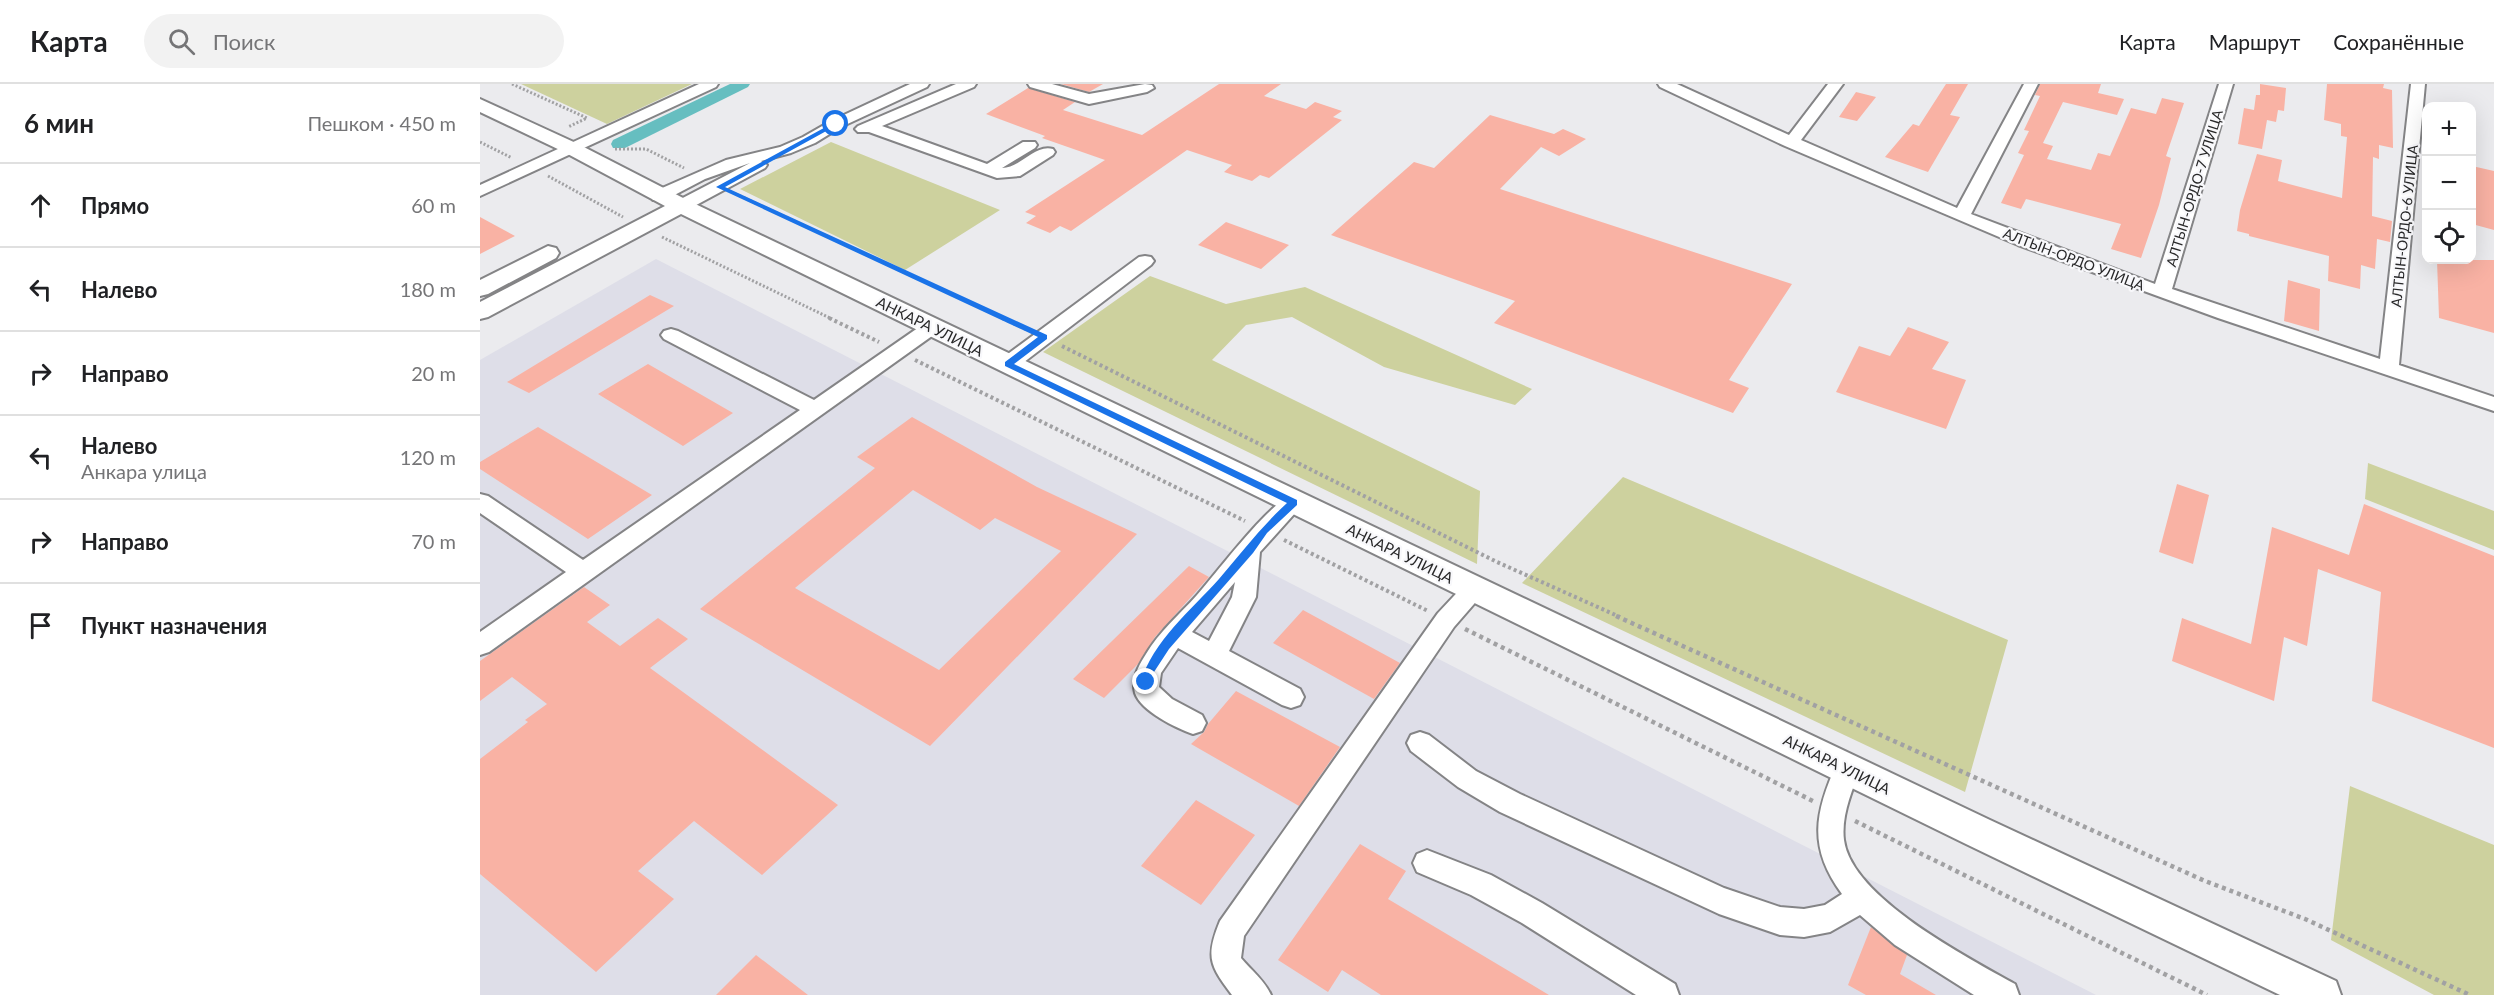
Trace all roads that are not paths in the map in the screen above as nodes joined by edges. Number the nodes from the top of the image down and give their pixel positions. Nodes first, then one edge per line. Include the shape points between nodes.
1 (711, 84) edge
2 (922, 84) edge
3 (969, 84) edge
4 (1035, 84) edge
5 (1665, 84) edge
6 (1836, 84) edge
7 (2031, 84) edge
8 (2226, 84) edge
9 (2418, 84) edge
10 (1147, 88) dead end
11 (480, 105) edge
12 (869, 127) junction
13 (809, 140) junction
14 (1791, 143) junction
15 (1029, 145) dead end
16 (571, 148) junction
17 (785, 150) junction
18 (1047, 152) dead end
19 (988, 170) junction
20 (480, 191) edge
21 (670, 201) junction
22 (1961, 216) junction
23 (1145, 261) dead end
24 (480, 289) edge
25 (2162, 292) junction
26 (480, 312) edge
27 (932, 327) junction
28 (670, 335) dead end
29 (1008, 364) junction
30 (2389, 368) junction
31 (2494, 404) edge
32 (816, 409) junction
33 (480, 502) edge
34 (1294, 502) junction
35 (1249, 550) junction
36 (583, 572) junction
37 (1475, 589) junction
38 (1176, 635) junction
39 (480, 645) edge
40 (1214, 656) junction
41 (1291, 697) dead end
42 (1193, 723) dead end
43 (1420, 743) dead end
44 (1847, 769) junction
45 (1427, 863) dead end
46 (1863, 896) junction
47 (2302, 990) edge
48 (1256, 995) edge
49 (1664, 995) edge
50 (2004, 995) edge

1 - 16 street
2 - 13 street
3 - 12 street
4 - 10 street via 1089,99
5 - 14 street, АЛТЫН-ОРДО УЛИЦА
6 - 14 street
7 - 22 street
8 - 25 street, АЛТЫН-ОРДО-7 УЛИЦА
9 - 30 street, АЛТЫН-ОРДО-6 УЛИЦА
11 - 16 main road, АНКАРА УЛИЦА
12 - 13 street
12 - 19 street
13 - 17 street
14 - 22 street, АЛТЫН-ОРДО УЛИЦА
15 - 19 street
16 - 20 street
16 - 21 main road, АНКАРА УЛИЦА
17 - 21 street via 720,187
17 - 21 street via 699,176
18 - 19 street via 1014,173
21 - 24 main road via 621,215
21 - 26 main road via 641,226
21 - 27 main road, АНКАРА УЛИЦА
22 - 25 street, АЛТЫН-ОРДО УЛИЦА
23 - 29 street
25 - 30 street, АЛТЫН-ОРДО УЛИЦА
27 - 29 main road, АНКАРА УЛИЦА
27 - 32 street
28 - 32 street
29 - 34 main road, АНКАРА УЛИЦА
30 - 31 street, АЛТЫН-ОРДО УЛИЦА
32 - 36 street
33 - 36 street
34 - 35 street
34 - 37 main road, АНКАРА УЛИЦА
35 - 38 street
35 - 40 street via 1244,597
36 - 39 street
37 - 44 main road, АНКАРА УЛИЦА
37 - 48 street via 1446,620 1230,931 1225,962
38 - 40 street
38 - 42 street via 1149,670 1147,692 1162,707
40 - 41 street
43 - 46 street via 1467,779 1510,803 1719,900 1780,921 1804,923 1830,918
44 - 46 street via 1832,810 1832,847 1844,876
44 - 47 main road, АНКАРА УЛИЦА
45 - 49 street via 1481,885 1533,913
46 - 50 street via 1930,954

